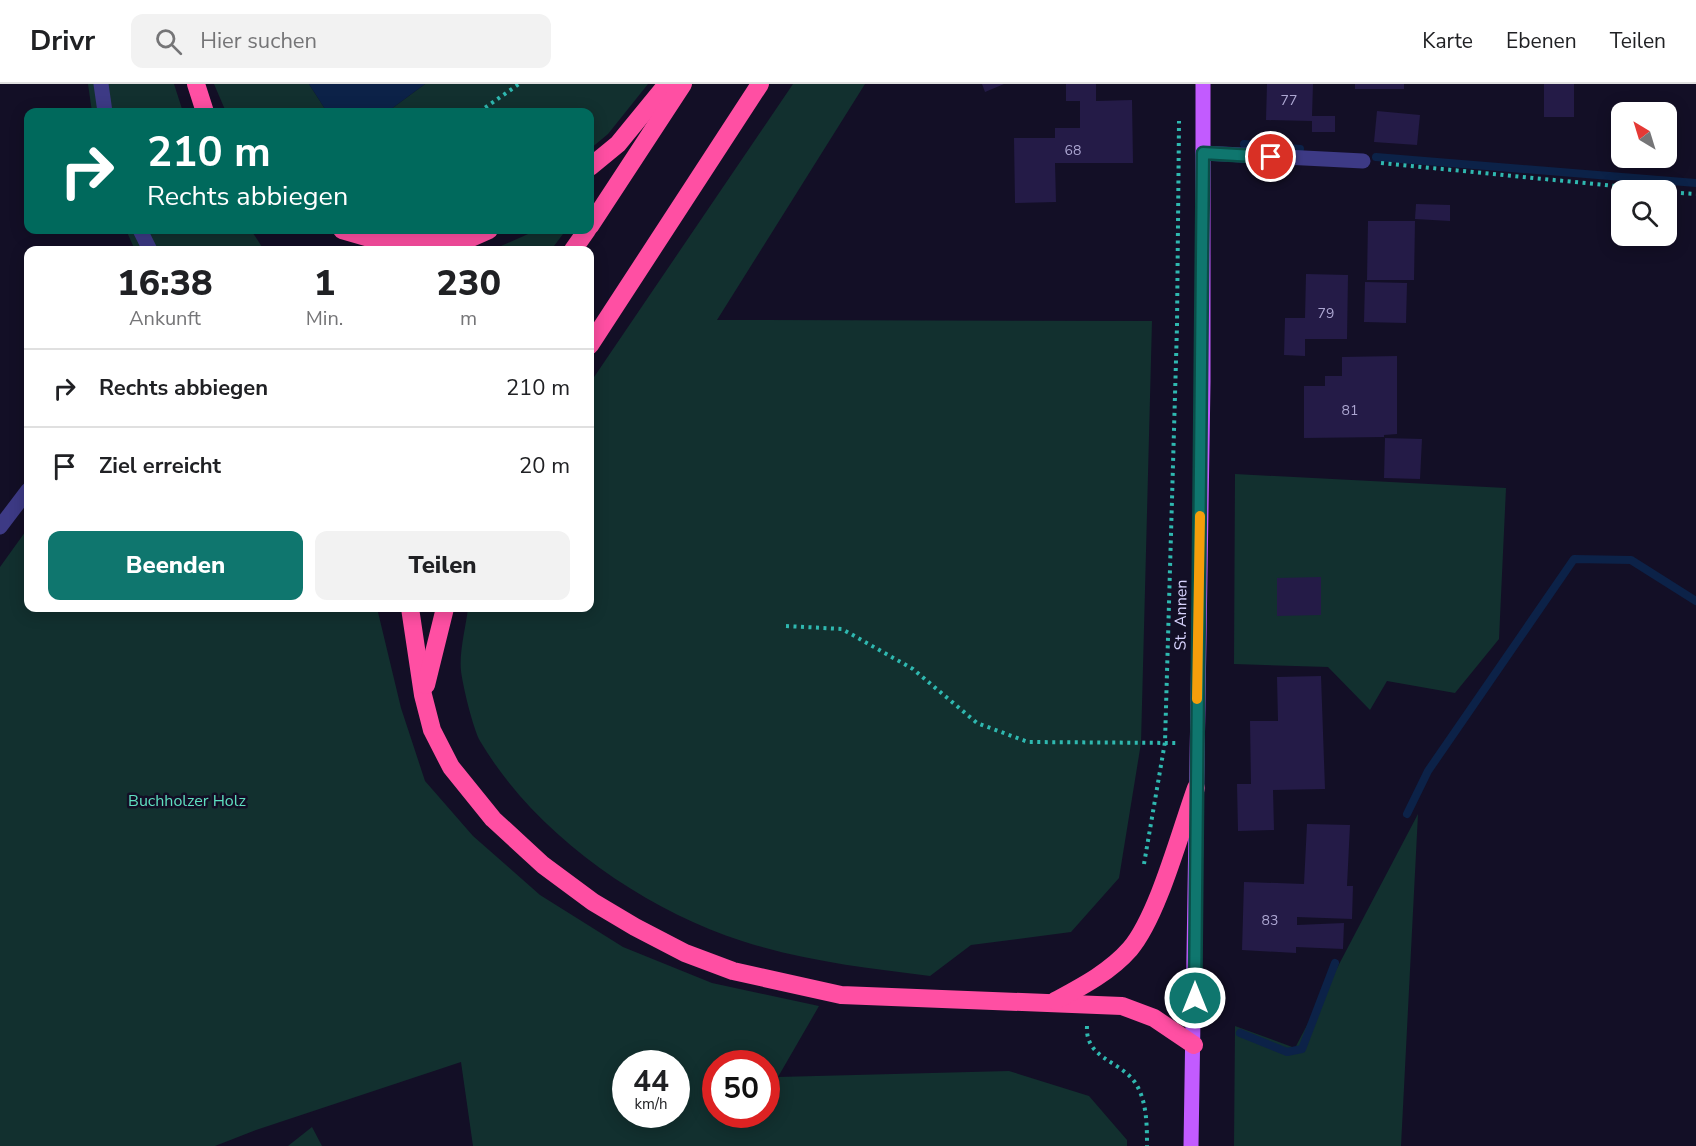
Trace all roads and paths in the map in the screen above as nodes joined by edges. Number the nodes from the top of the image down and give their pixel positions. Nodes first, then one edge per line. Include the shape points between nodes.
1 (101, 84) edge
2 (196, 84) edge
3 (519, 84) edge
4 (667, 84) edge
5 (683, 84) edge
6 (760, 84) edge
7 (1203, 84) edge
8 (104, 108) edge
9 (204, 108) edge
10 (485, 108) edge
11 (1179, 118) dead end
12 (1203, 153) junction
13 (1363, 161) joint
14 (594, 164) edge
15 (1611, 186) edge
16 (1677, 193) edge
17 (1696, 194) edge
18 (594, 220) edge
19 (356, 234) edge
20 (479, 234) edge
21 (594, 339) edge
22 (24, 495) edge
23 (0, 527) edge
24 (411, 612) edge
25 (444, 612) edge
26 (786, 626) dead end
27 (423, 695) junction
28 (1165, 742) junction
29 (1197, 743) junction
30 (1196, 788) junction
31 (1143, 870) dead end
32 (1053, 1002) junction
33 (1088, 1004) junction
34 (1194, 1045) junction
35 (1147, 1146) edge
36 (1191, 1146) edge

1 - 8 street
2 - 9 highway
3 - 10 path
4 - 14 highway via 618,144
5 - 18 highway
6 - 21 highway
7 - 12 main road, St. Annen
11 - 28 path
12 - 13 street
12 - 29 main road, St. Annen
13 - 15 path
16 - 17 path
19 - 20 highway via 387,243
22 - 23 street
24 - 27 highway
25 - 27 highway
26 - 28 path via 842,629 913,669 976,723 1028,742
27 - 32 highway via 432,730 451,767 493,819 543,865 593,902 685,953 733,971 841,995
28 - 29 path
28 - 31 path
29 - 30 main road, St. Annen
30 - 32 highway via 1149,917 1130,949 1090,983
30 - 34 main road, St. Annen
32 - 33 highway
33 - 34 highway via 1122,1006 1155,1018
33 - 35 path via 1086,1036 1092,1049 1133,1080 1143,1099
34 - 36 main road, St. Annen

